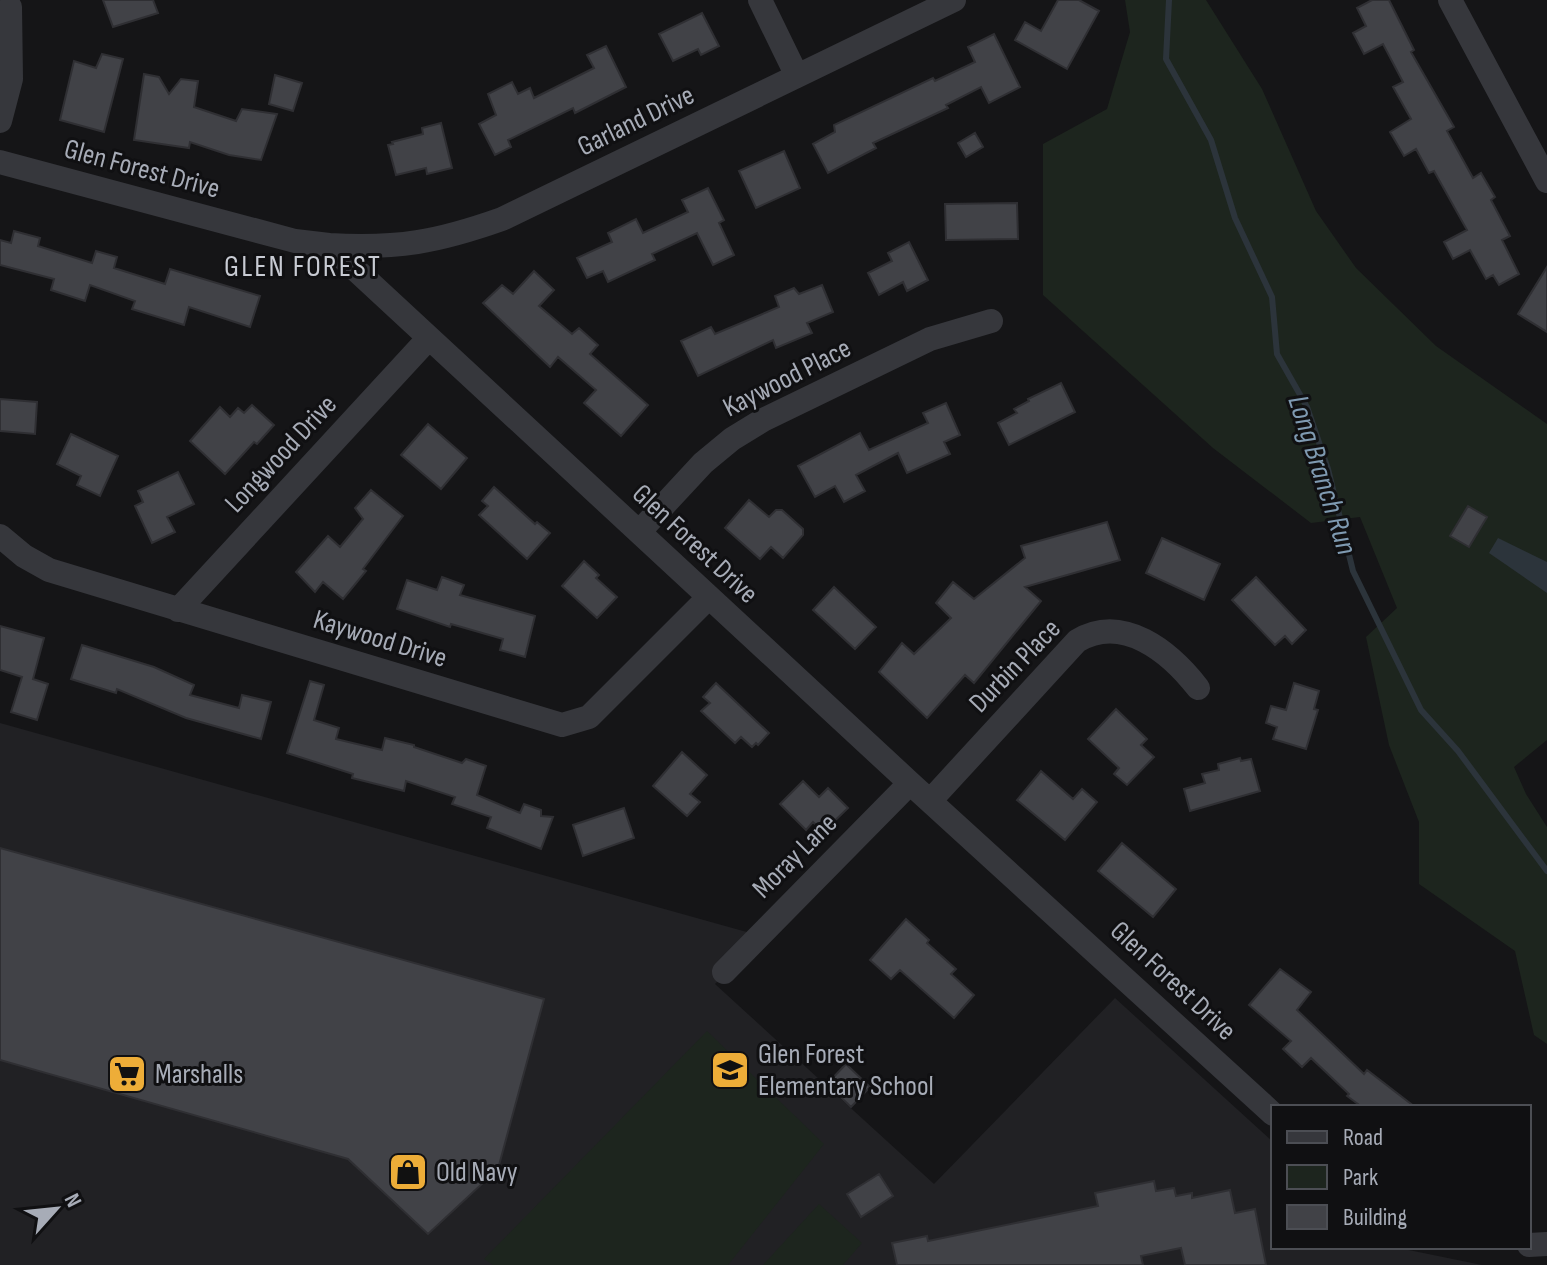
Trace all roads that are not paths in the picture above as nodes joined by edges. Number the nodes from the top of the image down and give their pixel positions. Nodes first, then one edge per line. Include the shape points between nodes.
1 (760, 0) edge
2 (954, 0) edge
3 (1450, 0) edge
4 (10, 7) dead end
5 (797, 76) junction
6 (0, 121) edge
7 (0, 162) edge
8 (1547, 181) edge
9 (329, 245) junction
10 (991, 321) dead end
11 (428, 339) junction
12 (639, 532) junction
13 (0, 536) edge
14 (709, 597) junction
15 (178, 610) junction
16 (1198, 688) dead end
17 (910, 783) junction
18 (930, 801) junction
19 (724, 972) dead end
20 (1271, 1112) edge

1 - 5 street
2 - 5 street, Garland Drive
3 - 8 street
4 - 6 street via 11,79
5 - 9 street, Garland Drive via 488,224 412,245
7 - 9 street, Glen Forest Drive via 295,241
9 - 11 street, Glen Forest Drive
10 - 12 street, Kaywood Place via 930,339 763,420 703,463
11 - 12 street, Glen Forest Drive
11 - 15 street, Longwood Drive
12 - 14 street, Glen Forest Drive
13 - 15 street, Kaywood Drive via 49,570
14 - 15 street, Kaywood Drive via 579,732
14 - 17 street, Glen Forest Drive
16 - 18 street, Durbin Place via 1163,651 1138,637 1125,632 1088,634
17 - 18 street, Glen Forest Drive
17 - 19 street, Moray Lane
18 - 20 street, Glen Forest Drive

